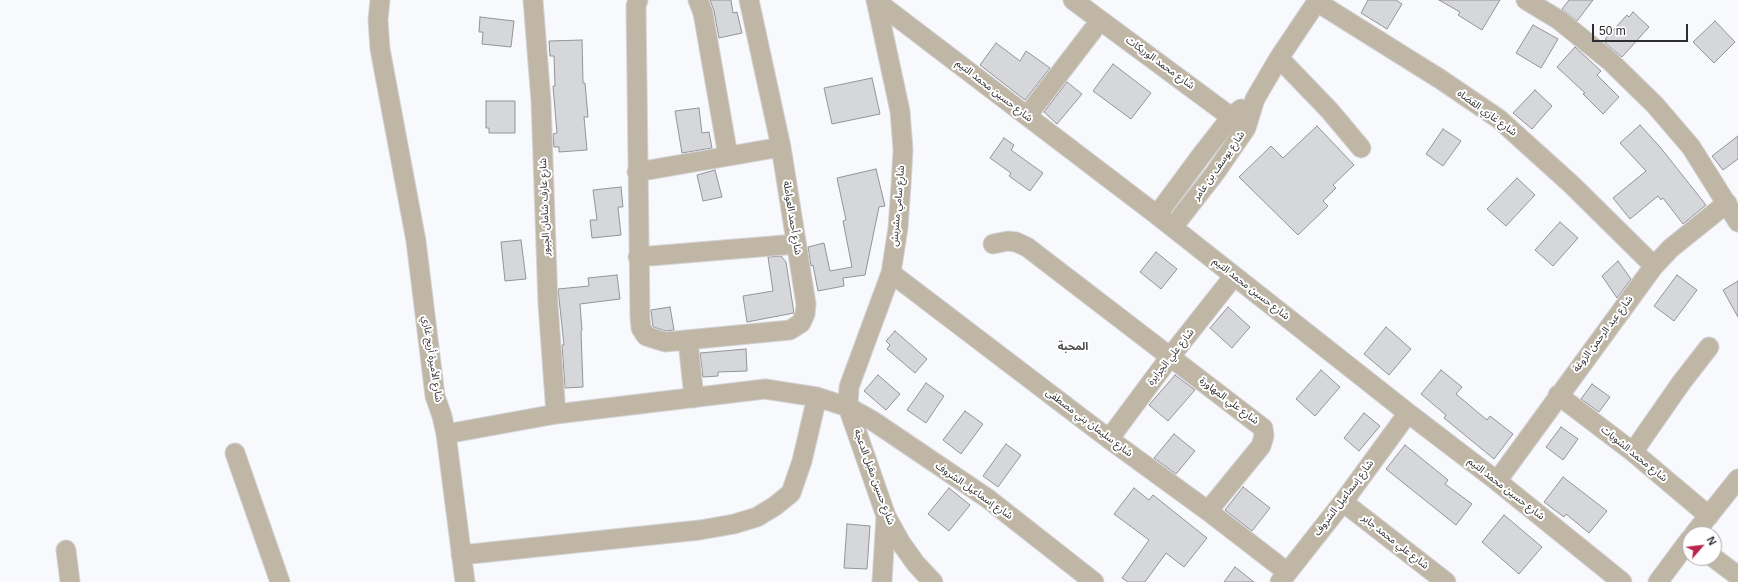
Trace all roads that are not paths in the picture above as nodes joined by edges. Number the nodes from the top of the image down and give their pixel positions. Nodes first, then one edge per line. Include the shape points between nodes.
1 (380, 0) edge
2 (533, 0) edge
3 (638, 0) edge
4 (698, 0) edge
5 (749, 0) edge
6 (1526, 0) edge
7 (876, 1) edge
8 (1317, 1) edge
9 (1081, 2) edge
10 (1093, 30) dead end
11 (1279, 58) junction
12 (1027, 116) junction
13 (1239, 122) junction
14 (781, 147) junction
15 (1361, 148) dead end
16 (728, 156) junction
17 (637, 172) junction
18 (1727, 203) junction
19 (1157, 215) junction
20 (1738, 222) edge
21 (1173, 227) junction
22 (796, 244) junction
23 (993, 244) dead end
24 (638, 257) junction
25 (1654, 266) junction
26 (891, 273) junction
27 (1234, 276) junction
28 (688, 341) junction
29 (1709, 347) dead end
30 (1170, 357) junction
31 (1558, 395) junction
32 (817, 397) junction
33 (694, 398) junction
34 (848, 407) junction
35 (1408, 413) junction
36 (556, 414) junction
37 (446, 434) junction
38 (1109, 439) junction
39 (1633, 452) junction
40 (236, 453) dead end
41 (1738, 479) edge
42 (1497, 481) junction
43 (1343, 502) junction
44 (1208, 511) junction
45 (886, 516) junction
46 (1709, 516) junction
47 (1701, 526) edge
48 (66, 550) dead end
49 (1682, 550) edge
50 (461, 555) junction
51 (1722, 564) edge
52 (1738, 576) edge
53 (1283, 577) edge
54 (1440, 580) edge
55 (70, 582) edge
56 (280, 582) edge
57 (465, 582) edge
58 (882, 582) edge
59 (933, 582) edge
60 (1094, 582) edge
61 (1622, 582) edge
62 (1658, 582) edge

1 - 37 street, شارع الأميرة أريج غازي via 380,49 416,241 436,396
2 - 36 street, شارع عارف شامان الجبور via 541,101 548,304
3 - 17 street, شارع أحمد العواملة
4 - 16 street via 703,13
5 - 14 street, شارع أحمد العواملة
6 - 18 street via 1559,20 1604,57 1655,105 1691,147
7 - 12 street, شارع حسين محمد التيم
7 - 26 street, شارع سامي مشربش via 900,110 903,150 898,228
8 - 11 street, شارع يوسف بن عامر
8 - 25 street, شارع غازي القضاه via 1499,119 1572,184
9 - 13 street, شارع محمد الوريكات
10 - 12 street
11 - 13 street, شارع يوسف بن عامر
11 - 15 street via 1330,111
12 - 19 street, شارع حسين محمد التيم
13 - 19 street, شارع يوسف بن عامر
13 - 21 street, شارع يوسف بن عامر via 1215,173
14 - 16 street
14 - 22 street, شارع أحمد العواملة
16 - 17 street
17 - 24 street, شارع أحمد العواملة
18 - 20 street
18 - 25 street, شارع عبد الرحمن الزوغة via 1677,243
19 - 21 street, شارع حسين محمد التيم
21 - 27 street, شارع حسين محمد التيم
22 - 24 street
22 - 28 street, شارع أحمد العواملة via 806,304 805,314 800,323 790,330
23 - 30 street via 1016,242 1027,246
24 - 28 street, شارع أحمد العواملة via 640,317 646,336 665,342
25 - 31 street, شارع عبد الرحمن الزوغة
26 - 34 street, شارع سامي مشربش via 850,387
26 - 38 street, شارع سليمان بني مصطفى
27 - 30 street, شارع علي الجرايرة
27 - 35 street, شارع حسين محمد التيم
28 - 33 street
29 - 39 street via 1680,383
30 - 38 street, شارع علي الجرايرة
30 - 44 street, شارع علي المهاورة via 1258,422 1264,431 1258,450
31 - 39 street, شارع محمد الشويات
31 - 42 street, شارع عبد الرحمن الزوغة
32 - 33 street via 765,389
32 - 34 street
32 - 50 street via 802,461 791,493 757,517 700,530
33 - 36 street
34 - 45 street, شارع حسين مقبل الدعجة
34 - 60 street, شارع إسماعيل الشروف via 873,421 986,498
35 - 42 street, شارع حسين محمد التيم
35 - 43 street, شارع إسماعيل الشروف
36 - 37 street
37 - 50 street, شارع الأميرة أريج غازي
38 - 44 street, شارع سليمان بني مصطفى
39 - 46 street, شارع محمد الشويات
40 - 56 street
41 - 46 street
42 - 61 street, شارع حسين محمد التيم
43 - 53 street, شارع إسماعيل الشروف
43 - 54 street, شارع علي محمد جابر
44 - 53 street, شارع سليمان بني مصطفى
45 - 58 street
45 - 59 street, شارع حسين مقبل الدعجة via 916,564
46 - 47 street
48 - 55 street
49 - 62 street
50 - 57 street, شارع الأميرة أريج غازي
51 - 52 street

